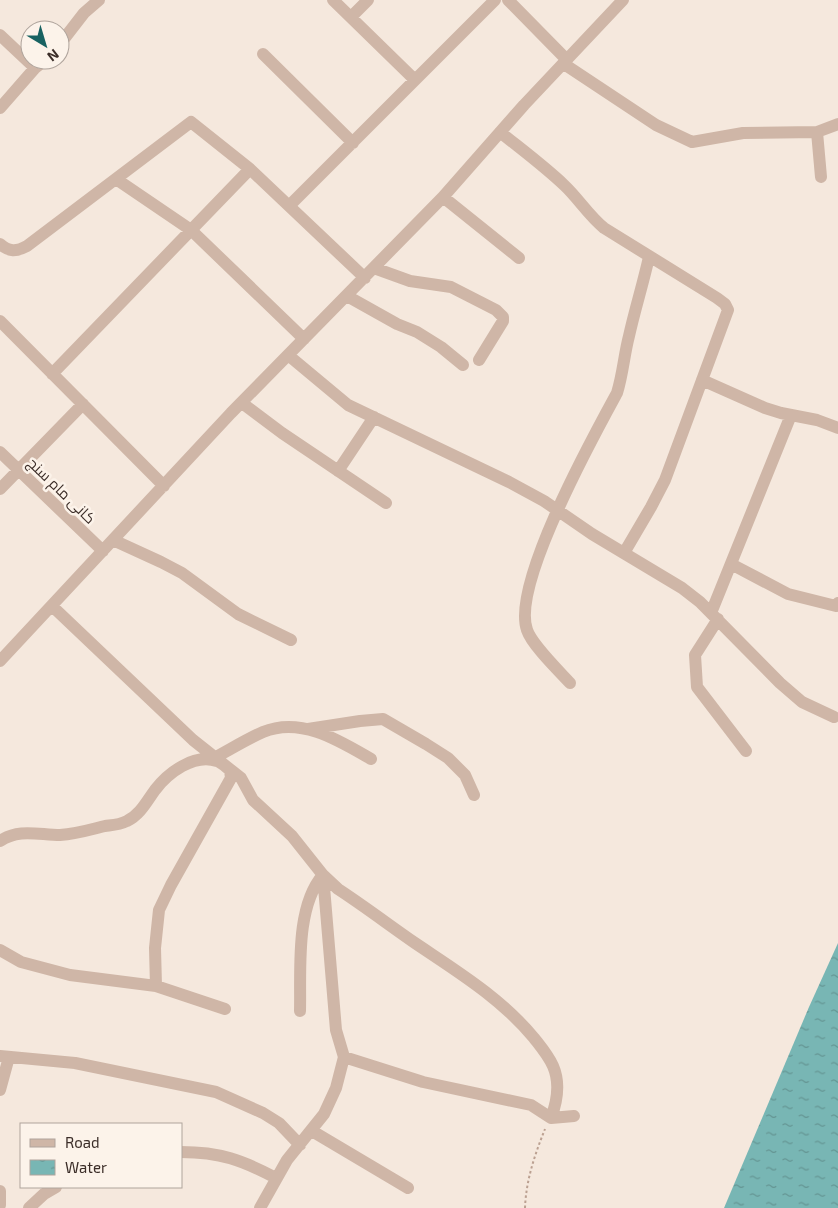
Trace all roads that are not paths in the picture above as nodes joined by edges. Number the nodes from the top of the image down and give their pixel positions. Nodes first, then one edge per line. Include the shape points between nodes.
1 (99, 0) edge
2 (333, 0) edge
3 (368, 0) edge
4 (494, 0) edge
5 (508, 0) edge
6 (623, 0) edge
7 (351, 17) junction
8 (70, 31) edge
9 (0, 35) edge
10 (20, 54) edge
11 (263, 54) dead end
12 (565, 62) junction
13 (33, 70) edge
14 (415, 80) junction
15 (0, 108) edge
16 (838, 124) edge
17 (500, 132) junction
18 (817, 132) junction
19 (353, 142) junction
20 (250, 169) junction
21 (821, 177) dead end
22 (116, 179) junction
23 (443, 197) junction
24 (289, 206) junction
25 (191, 230) junction
26 (0, 244) edge
27 (648, 257) junction
28 (519, 258) dead end
29 (374, 268) junction
30 (364, 278) junction
31 (347, 296) junction
32 (0, 321) edge
33 (304, 339) junction
34 (288, 355) junction
35 (479, 360) dead end
36 (463, 365) dead end
37 (52, 374) junction
38 (702, 380) junction
39 (242, 403) junction
40 (83, 404) junction
41 (790, 415) junction
42 (374, 417) junction
43 (838, 428) edge
44 (0, 452) edge
45 (18, 471) junction
46 (338, 471) junction
47 (164, 486) junction
48 (0, 489) edge
49 (386, 504) dead end
50 (558, 510) junction
51 (113, 540) junction
52 (103, 551) junction
53 (624, 553) junction
54 (730, 564) junction
55 (838, 603) edge
56 (52, 606) junction
57 (714, 616) junction
58 (292, 640) dead end
59 (0, 661) edge
60 (570, 683) dead end
61 (834, 717) dead end
62 (308, 729) junction
63 (746, 751) dead end
64 (216, 757) junction
65 (370, 759) dead end
66 (230, 770) junction
67 (474, 795) dead end
68 (0, 840) edge
69 (323, 875) junction
70 (0, 950) edge
71 (156, 986) junction
72 (225, 1009) dead end
73 (300, 1011) dead end
74 (4, 1056) edge
75 (344, 1057) junction
76 (0, 1090) edge
77 (574, 1116) dead end
78 (551, 1118) junction
79 (312, 1130) junction
80 (300, 1145) junction
81 (182, 1152) edge
82 (276, 1178) junction
83 (54, 1188) edge
84 (408, 1188) dead end
85 (0, 1190) edge
86 (0, 1205) edge
87 (264, 1206) edge
88 (29, 1208) edge

1 - 8 street
2 - 7 street
3 - 7 street
4 - 14 street
5 - 12 street
6 - 12 street
7 - 14 street
9 - 10 street
11 - 19 street
12 - 17 street
12 - 18 street via 656,125 692,142 743,133
13 - 15 street
14 - 19 street
16 - 18 street
17 - 23 street
17 - 27 street via 563,184 595,221
18 - 21 street
19 - 24 street
20 - 22 street via 191,122
20 - 24 street
20 - 25 street
22 - 25 street
22 - 26 street via 26,246 17,251
23 - 28 street
23 - 29 street
24 - 30 street
25 - 33 street
25 - 37 street
27 - 38 street via 717,298 728,310
27 - 50 street via 617,393
29 - 30 street
29 - 35 street via 410,280 451,288 496,310 503,317 503,322
30 - 31 street
31 - 33 street
31 - 36 street via 417,332
32 - 37 street
33 - 34 street
34 - 39 street
34 - 42 street via 348,405
37 - 40 street
38 - 41 street via 765,408
38 - 53 street via 665,480
39 - 46 street
39 - 47 street
40 - 45 street
40 - 47 street
41 - 43 street
41 - 54 street
42 - 46 street
42 - 50 street via 509,482
44 - 45 street, کانی مام سنج
45 - 48 street
45 - 52 street, کانی مام سنج
46 - 49 street
47 - 51 street
50 - 53 street
50 - 60 street via 531,579 525,621 532,639
51 - 52 street
51 - 58 street via 182,573 238,614
52 - 56 street
53 - 57 street via 682,588
54 - 55 street via 788,594 836,606
54 - 57 street
56 - 59 street
56 - 64 street via 193,740
57 - 61 street via 802,702
57 - 63 street via 695,655 697,687
62 - 64 street via 285,727 265,731
62 - 65 street via 336,738
62 - 67 street via 383,719 448,758 465,775
64 - 66 street
66 - 68 street via 217,761 203,760 177,769 171,772 144,807 130,820 118,825 58,835 14,833
66 - 69 street via 241,778 253,800 292,836
66 - 71 street via 231,778 159,910
69 - 73 street via 315,884 308,903
69 - 75 street via 336,1030
69 - 78 street via 338,889 491,995 524,1026 547,1053 554,1068 557,1098
70 - 71 street via 21,962 70,975
71 - 72 street
74 - 76 street
74 - 80 street via 75,1063 216,1092 264,1113
75 - 78 street via 424,1082 531,1105
75 - 79 street via 336,1088
77 - 78 street
79 - 80 street
79 - 84 street
80 - 82 street
81 - 82 street via 218,1155 246,1162
82 - 87 street
83 - 88 street
85 - 86 street

